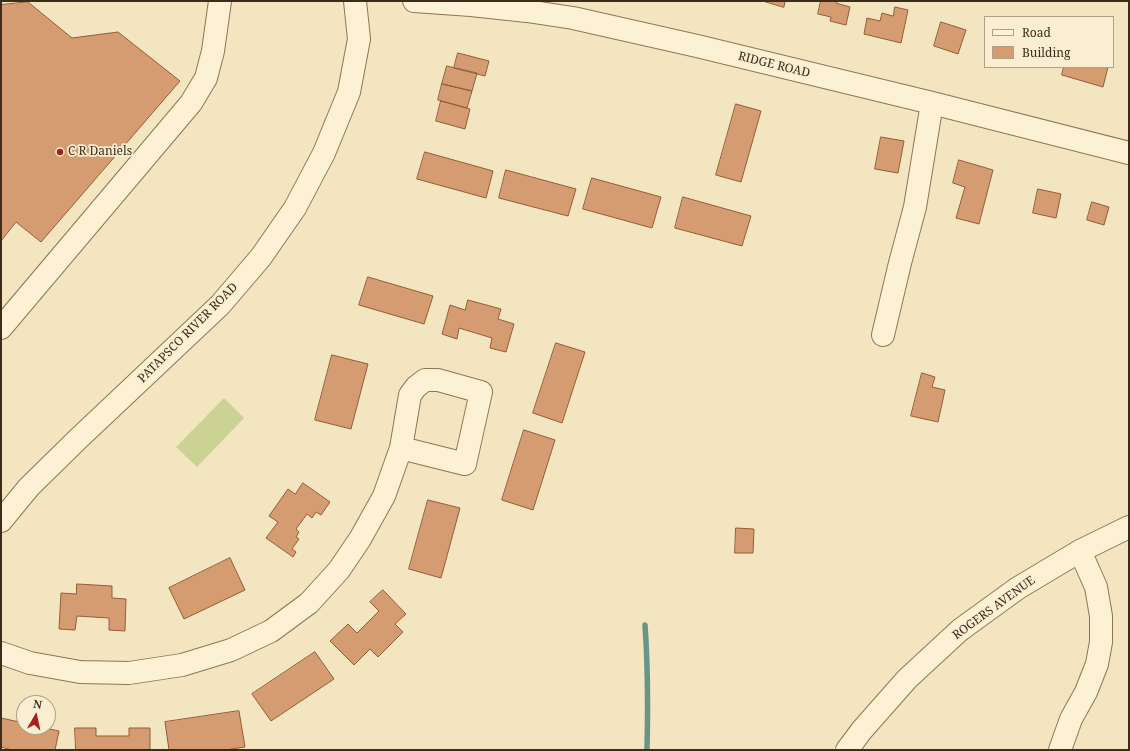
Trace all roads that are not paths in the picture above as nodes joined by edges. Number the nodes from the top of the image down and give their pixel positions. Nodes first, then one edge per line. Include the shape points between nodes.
1 (220, 1) edge
2 (355, 1) edge
3 (414, 1) edge
4 (932, 103) junction
5 (1129, 153) edge
6 (1, 328) edge
7 (883, 335) dead end
8 (400, 448) dead end
9 (1, 521) edge
10 (1129, 527) edge
11 (1080, 551) junction
12 (1, 653) edge
13 (847, 750) edge
14 (1060, 750) edge

1 - 6 street via 213,51 206,78 191,103
2 - 9 street, PATAPSCO RIVER ROAD via 359,39 349,92 324,153 295,208 262,257 220,304 29,486
3 - 4 street, RIDGE ROAD via 471,5 573,18
4 - 5 street, RIDGE ROAD
4 - 7 street via 915,207
8 - 12 street via 384,496 339,570 309,603 271,631 231,650 182,665 129,673 80,672 30,663
10 - 11 street, ROGERS AVENUE
11 - 13 street, ROGERS AVENUE via 1018,588 960,630 906,679
11 - 14 street via 1096,587 1101,616 1100,642 1097,664 1086,692 1071,719

